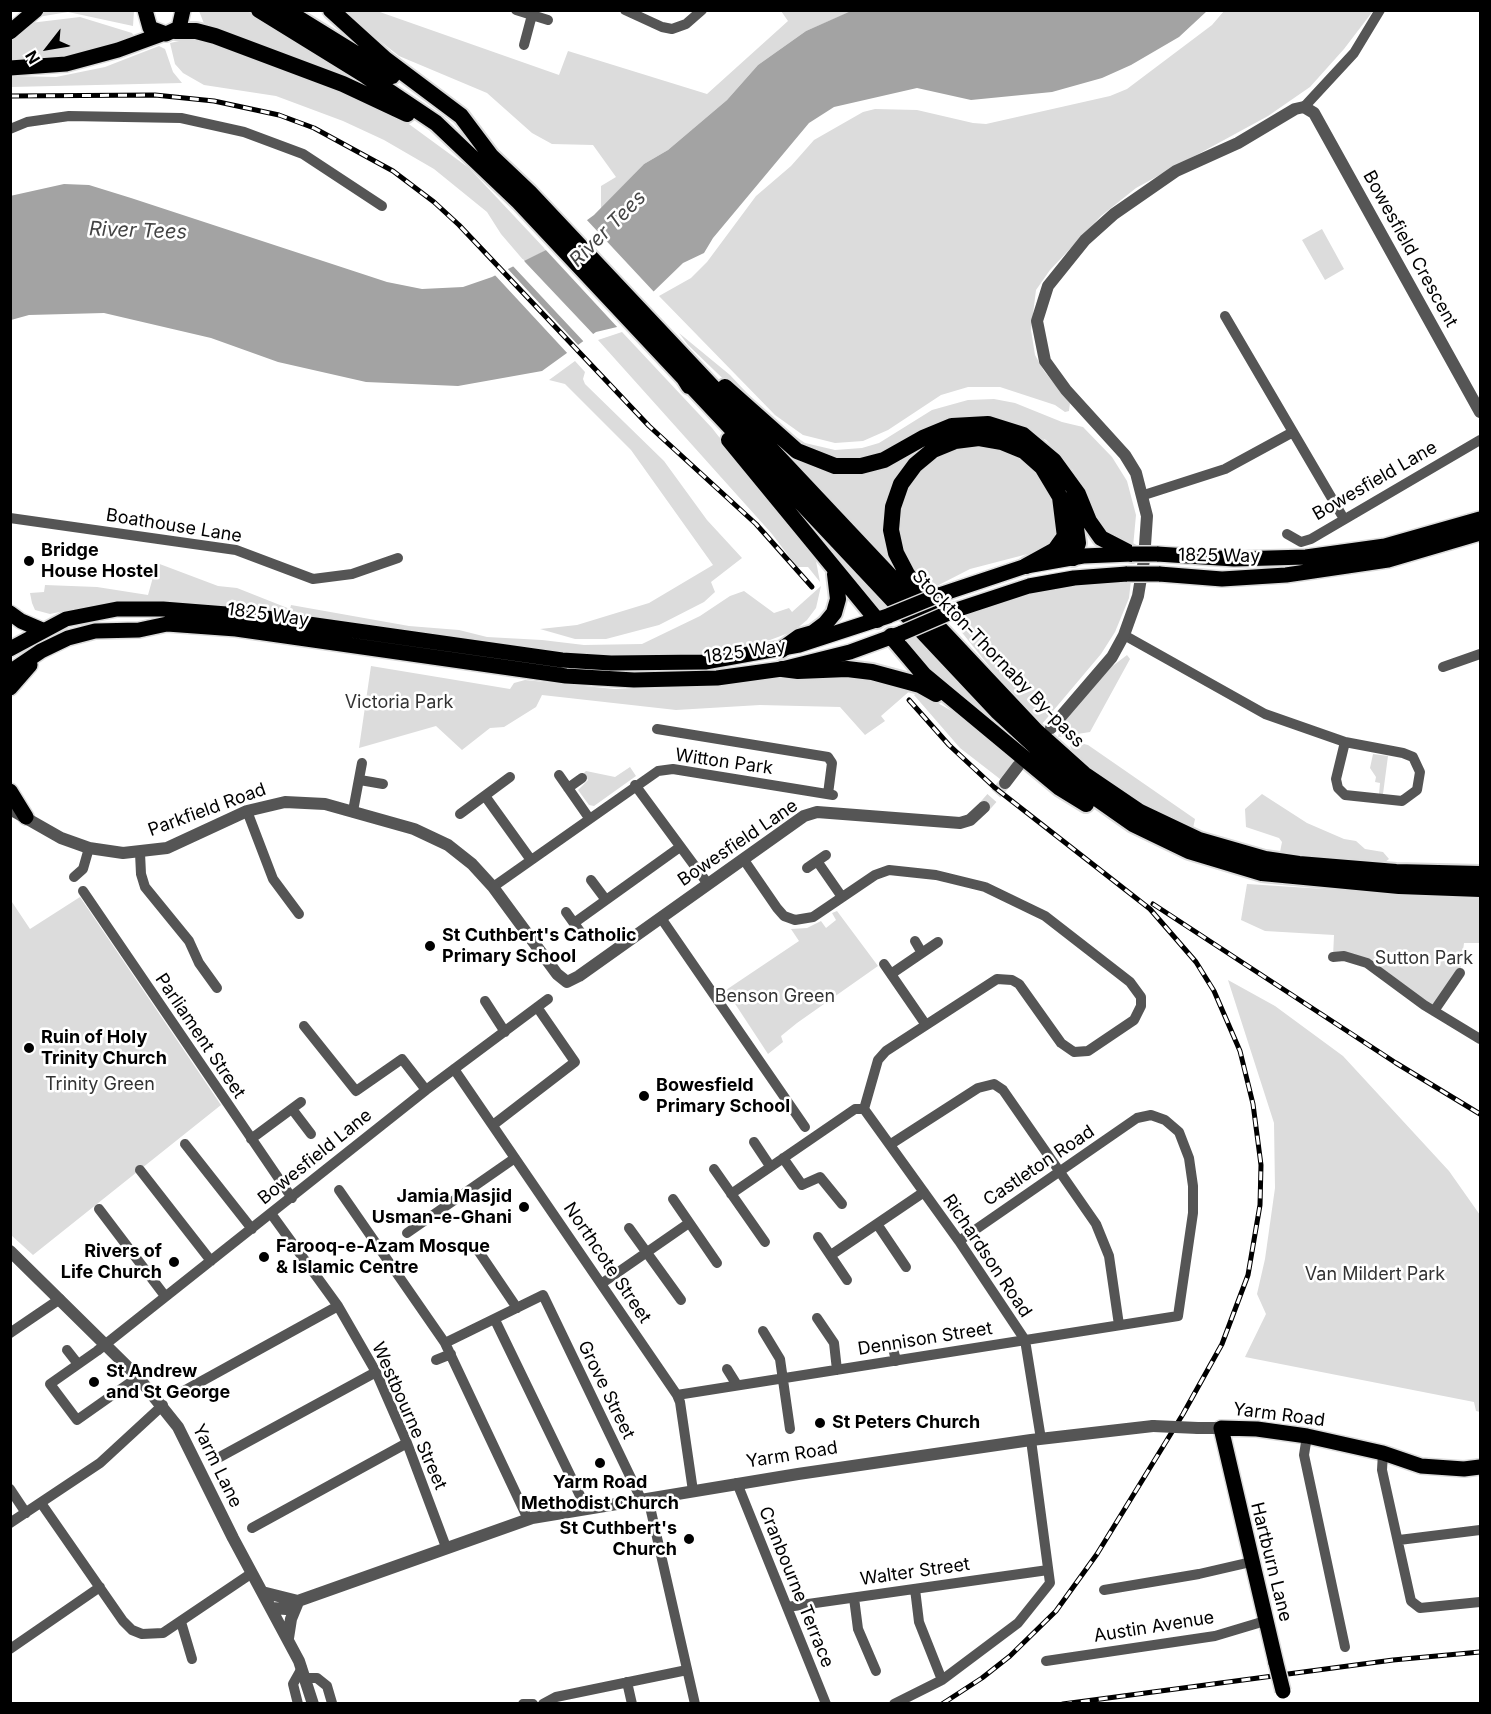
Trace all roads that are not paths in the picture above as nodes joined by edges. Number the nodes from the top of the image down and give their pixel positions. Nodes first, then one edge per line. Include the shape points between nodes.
1 (36, 10) edge
2 (146, 10) edge
3 (259, 10) edge
4 (285, 10) edge
5 (331, 10) edge
6 (516, 10) edge
7 (624, 10) edge
8 (702, 10) edge
9 (1380, 10) edge
10 (184, 11) edge
11 (532, 15) junction
12 (548, 20) dead end
13 (10, 32) edge
14 (168, 33) junction
15 (524, 45) dead end
16 (10, 68) edge
17 (1304, 106) junction
18 (10, 129) edge
19 (491, 156) junction
20 (521, 197) junction
21 (382, 206) dead end
22 (1225, 316) dead end
23 (667, 351) junction
24 (684, 378) junction
25 (1480, 412) edge
26 (1293, 432) junction
27 (1480, 440) edge
28 (1065, 477) junction
29 (1144, 495) junction
30 (10, 518) edge
31 (1344, 519) junction
32 (1480, 519) edge
33 (1480, 533) edge
34 (1287, 534) dead end
35 (1065, 536) junction
36 (1132, 554) junction
37 (398, 558) dead end
38 (1073, 558) junction
39 (1026, 566) junction
40 (833, 570) junction
41 (1074, 578) junction
42 (10, 613) edge
43 (883, 617) junction
44 (42, 630) junction
45 (897, 634) junction
46 (1125, 635) junction
47 (10, 649) edge
48 (781, 650) junction
49 (41, 651) junction
50 (1480, 656) edge
51 (1443, 667) dead end
52 (782, 669) junction
53 (10, 672) edge
54 (984, 676) junction
55 (10, 688) edge
56 (963, 708) junction
57 (1051, 728) dead end
58 (657, 729) dead end
59 (1345, 742) junction
60 (362, 763) dead end
61 (1018, 766) dead end
62 (559, 775) dead end
63 (510, 777) dead end
64 (582, 778) dead end
65 (360, 780) junction
66 (1005, 783) tunnel mouth
67 (382, 784) dead end
68 (635, 785) junction
69 (568, 788) junction
70 (10, 791) edge
71 (484, 796) junction
72 (984, 807) tunnel mouth
73 (10, 809) edge
74 (353, 810) junction
75 (247, 812) junction
76 (460, 814) dead end
77 (589, 818) junction
78 (24, 820) edge
79 (680, 847) junction
80 (89, 848) junction
81 (1189, 851) junction
82 (140, 853) junction
83 (531, 860) junction
84 (744, 860) junction
85 (807, 868) dead end
86 (1480, 874) edge
87 (74, 877) dead end
88 (591, 880) dead end
89 (708, 885) junction
90 (493, 887) junction
91 (1480, 889) edge
92 (82, 891) dead end
93 (842, 897) junction
94 (606, 900) junction
95 (566, 912) dead end
96 (299, 914) dead end
97 (661, 918) junction
98 (574, 923) junction
99 (581, 933) dead end
100 (915, 941) dead end
101 (938, 942) dead end
102 (922, 952) junction
103 (1333, 957) dead end
104 (884, 964) dead end
105 (1460, 973) dead end
106 (891, 974) junction
107 (567, 982) joint
108 (217, 988) dead end
109 (548, 999) dead end
110 (485, 1001) dead end
111 (537, 1007) junction
112 (1434, 1011) junction
113 (926, 1025) junction
114 (304, 1026) dead end
115 (505, 1032) junction
116 (1480, 1039) edge
117 (454, 1069) junction
118 (426, 1090) junction
119 (302, 1102) dead end
120 (292, 1109) junction
121 (864, 1109) junction
122 (493, 1125) junction
123 (806, 1127) dead end
124 (311, 1134) dead end
125 (251, 1139) junction
126 (754, 1142) dead end
127 (185, 1144) dead end
128 (891, 1144) junction
129 (515, 1158) junction
130 (783, 1158) junction
131 (770, 1166) junction
132 (714, 1169) dead end
133 (140, 1170) dead end
134 (1061, 1170) junction
135 (339, 1190) dead end
136 (924, 1192) junction
137 (731, 1194) junction
138 (292, 1198) junction
139 (673, 1199) dead end
140 (842, 1203) dead end
141 (99, 1209) dead end
142 (272, 1215) junction
143 (689, 1223) junction
144 (877, 1224) junction
145 (629, 1228) dead end
146 (252, 1229) junction
147 (407, 1233) dead end
148 (819, 1238) dead end
149 (958, 1241) junction
150 (765, 1242) dead end
151 (477, 1249) dead end
152 (10, 1251) edge
153 (647, 1251) junction
154 (831, 1256) junction
155 (211, 1261) junction
156 (717, 1263) dead end
157 (906, 1267) dead end
158 (847, 1280) dead end
159 (601, 1284) junction
160 (165, 1296) junction
161 (60, 1299) junction
162 (681, 1300) dead end
163 (338, 1306) junction
164 (517, 1308) junction
165 (1178, 1316) joint
166 (817, 1317) dead end
167 (495, 1320) junction
168 (1119, 1325) junction
169 (763, 1332) dead end
170 (10, 1333) edge
171 (1025, 1340) junction
172 (105, 1343) junction
173 (445, 1343) junction
174 (893, 1348) dead end
175 (67, 1350) dead end
176 (451, 1354) junction
177 (436, 1360) dead end
178 (896, 1361) junction
179 (78, 1364) junction
180 (727, 1369) dead end
181 (837, 1370) junction
182 (376, 1372) junction
183 (138, 1377) junction
184 (783, 1378) junction
185 (737, 1385) junction
186 (182, 1392) dead end
187 (676, 1395) junction
188 (163, 1405) junction
189 (1221, 1428) junction
190 (790, 1429) dead end
191 (1307, 1436) junction
192 (1036, 1439) junction
193 (407, 1443) junction
194 (1383, 1453) junction
195 (218, 1458) dead end
196 (1480, 1467) edge
197 (737, 1483) junction
198 (10, 1489) edge
199 (693, 1491) junction
200 (644, 1499) junction
201 (41, 1503) junction
202 (586, 1508) junction
203 (26, 1513) junction
204 (528, 1519) junction
205 (10, 1523) edge
206 (252, 1528) dead end
207 (1480, 1530) edge
208 (1399, 1540) junction
209 (446, 1547) junction
210 (1251, 1562) junction
211 (1048, 1570) junction
212 (252, 1573) junction
213 (100, 1587) junction
214 (915, 1589) junction
215 (1104, 1590) dead end
216 (262, 1592) junction
217 (854, 1598) junction
218 (298, 1601) junction
219 (1480, 1602) edge
220 (787, 1607) junction
221 (272, 1608) junction
222 (1265, 1621) junction
223 (181, 1622) junction
224 (288, 1638) junction
225 (1345, 1647) dead end
226 (10, 1649) edge
227 (192, 1659) dead end
228 (1046, 1661) dead end
229 (687, 1670) junction
230 (876, 1671) dead end
231 (303, 1673) junction
232 (942, 1680) junction
233 (627, 1682) junction
234 (1285, 1697) edge
235 (332, 1703) edge
236 (298, 1704) edge
237 (313, 1704) edge
238 (523, 1704) edge
239 (533, 1704) edge
240 (543, 1704) edge
241 (632, 1704) edge
242 (695, 1704) edge
243 (826, 1704) edge
244 (894, 1704) edge

1 - 13 main road
2 - 14 main road via 150,28
3 - 20 highway via 436,123
4 - 19 highway via 429,101
5 - 19 highway via 377,52 461,116
6 - 11 street
7 - 8 street via 672,29 686,24
9 - 17 street via 1354,53
10 - 14 main road via 182,23
11 - 12 street
11 - 15 street
14 - 16 main road via 66,64
14 - 20 highway via 196,31 215,36 388,104 444,140 501,192
17 - 25 street, Bowesfield Crescent via 1314,114
17 - 29 street via 1154,184 1085,240 1048,286 1037,321 1045,361 1125,455
18 - 21 street via 27,122 69,116 181,118 244,132 303,154
19 - 20 highway
20 - 23 highway
22 - 26 street
23 - 24 highway
23 - 28 highway via 695,358 786,443 823,463 848,467 873,464 936,431 988,424 1036,443
23 - 54 highway, Stockton-Thornaby By-pass
24 - 40 highway via 700,406
24 - 81 highway, Stockton-Thornaby By-pass via 997,711 1076,784 1133,824
26 - 29 street via 1225,469
26 - 31 street
27 - 31 street, Bowesfield Lane
28 - 36 highway via 1101,538
28 - 38 highway via 1078,543
29 - 46 street via 1144,560 1138,596
30 - 37 street, Boathouse Lane via 236,550 313,579 352,574
31 - 34 street, Bowesfield Lane via 1301,542
32 - 36 main road, 1825 Way, bridge via 1385,546 1306,557 1234,560
33 - 41 main road, 1825 Way, bridge via 1388,560 1286,575 1221,579 1128,574
35 - 38 highway
35 - 39 highway via 1055,550
35 - 54 highway via 1060,497 1049,476 1024,452 1002,442 979,438 944,445 924,457 901,484 891,518 896,553 907,574
36 - 38 main road, 1825 Way
38 - 39 main road, 1825 Way
38 - 41 main road
39 - 43 main road, 1825 Way, bridge
40 - 43 highway
40 - 48 highway via 838,591 834,613 813,633 799,637
41 - 45 main road, 1825 Way, bridge via 1023,588
42 - 44 main road
43 - 45 main road
43 - 48 main road, 1825 Way
44 - 47 main road, 1825 Way
44 - 48 main road, 1825 Way via 89,613 164,609 252,616 562,660 705,662
45 - 52 main road, 1825 Way via 850,652
45 - 56 highway via 924,675
46 - 57 street via 1112,657
46 - 59 street via 1266,714
49 - 52 main road, 1825 Way via 63,639 95,631 139,630 167,624 236,629 566,676 687,679
49 - 53 main road, 1825 Way
49 - 55 main road
50 - 51 street
52 - 56 highway via 872,672 920,685
54 - 86 highway, Stockton-Thornaby By-pass via 1084,774 1140,812 1199,840 1265,859 1299,864
56 - 81 highway via 1060,788 1122,827 1163,847
58 - 68 street, Witton Park via 828,757 832,763 831,795 673,769 658,771
59 - 59 street via 1413,757 1420,772 1417,790 1402,801 1345,795 1336,779
60 - 65 street
61 - 66 street
62 - 69 street
63 - 71 street
64 - 69 street
65 - 67 street
65 - 74 street
68 - 77 street, Witton Park
68 - 79 street
69 - 77 street
70 - 78 main road
71 - 76 street
71 - 83 street
72 - 84 street, Bowesfield Lane via 970,820 960,823 817,812 796,822
73 - 78 street, Parkfield Road
74 - 75 street, Parkfield Road via 299,801
74 - 90 street, Parkfield Road via 437,839 460,854
75 - 82 street, Parkfield Road via 185,842
75 - 96 street via 273,879
77 - 83 street, Witton Park
78 - 80 street, Parkfield Road
79 - 89 street
79 - 94 street
80 - 82 street, Parkfield Road
80 - 87 street via 83,869
81 - 91 highway, Stockton-Thornaby By-pass via 1262,873 1297,878
82 - 108 street via 145,887 189,941
83 - 90 street, Witton Park
84 - 89 street, Bowesfield Lane
84 - 93 street via 788,918 803,921
85 - 93 street via 822,858
88 - 94 street
89 - 97 street, Bowesfield Lane
90 - 107 street, Parkfield Road
92 - 125 street, Parliament Street
93 - 113 street via 875,875 898,869 985,887 1052,921 1130,982 1141,997 1134,1020 1080,1053 1067,1049 1019,984 1004,978 990,982
94 - 98 street
95 - 98 street
97 - 107 street, Bowesfield Lane
97 - 123 street
98 - 99 street
100 - 102 street
101 - 102 street
102 - 106 street
103 - 112 street via 1367,963
104 - 106 street
105 - 112 street
106 - 113 street
109 - 111 street, Bowesfield Lane
110 - 115 street
111 - 115 street, Bowesfield Lane
111 - 122 street via 575,1062
112 - 116 street
113 - 121 street via 878,1060
114 - 118 street via 356,1091 402,1059
115 - 117 street, Bowesfield Lane
117 - 118 street, Bowesfield Lane
117 - 122 street, Northcote Street
118 - 138 street, Bowesfield Lane
119 - 120 street
120 - 124 street
120 - 125 street
121 - 128 street, Richardson Road
121 - 130 street via 855,1110
122 - 129 street, Northcote Street
125 - 138 street, Parliament Street
126 - 131 street
127 - 146 street
128 - 134 street via 978,1088 993,1084 1004,1090
128 - 136 street, Richardson Road
129 - 147 street
129 - 159 street, Northcote Street
130 - 131 street
130 - 140 street via 802,1185 820,1178
131 - 137 street
132 - 137 street
133 - 155 street
134 - 149 street, Castleton Road
134 - 165 street, Castleton Road via 1137,1118 1151,1115 1179,1132 1189,1158 1193,1213
134 - 168 street via 1096,1224 1109,1256
135 - 173 street
136 - 144 street
136 - 149 street, Richardson Road
137 - 150 street
138 - 142 street, Bowesfield Lane
139 - 143 street
141 - 160 street
142 - 146 street, Bowesfield Lane
142 - 163 street, Westbourne Street
143 - 153 street
143 - 156 street
144 - 154 street
144 - 157 street
145 - 153 street
146 - 155 street, Bowesfield Lane
148 - 154 street
149 - 171 street, Richardson Road
151 - 164 street
152 - 161 street, Yarm Lane
153 - 159 street
153 - 162 street
154 - 158 street
155 - 160 street, Bowesfield Lane
159 - 187 street, Northcote Street
160 - 172 street, Bowesfield Lane
161 - 170 street
161 - 172 street, Yarm Lane
163 - 182 street, Westbourne Street
163 - 186 street
164 - 167 street
164 - 200 street, Grove Street via 543,1295
165 - 168 street, Dennison Street
166 - 181 street via 834,1343
167 - 173 street
167 - 202 street
168 - 171 street, Dennison Street
169 - 184 street via 780,1359
171 - 178 street, Dennison Street
171 - 192 street, Richardson Road
172 - 179 street, Bowesfield Lane
172 - 183 street, Yarm Lane
173 - 176 street
174 - 178 street
175 - 179 street
176 - 177 street
176 - 204 street
178 - 181 street, Dennison Street
179 - 183 street, Bowesfield Lane via 50,1384 77,1420
180 - 185 street
181 - 184 street, Dennison Street
182 - 193 street, Westbourne Street
182 - 195 street
183 - 188 street, Yarm Lane
184 - 185 street, Dennison Street
184 - 190 street
185 - 187 street, Dennison Street
187 - 199 street, Northcote Street
188 - 201 street via 100,1463
188 - 212 street, Yarm Lane via 200,1468
189 - 191 main road, Yarm Road
189 - 192 street, Yarm Road, bridge via 1153,1426
189 - 210 main road, Hartburn Lane
191 - 194 main road, Yarm Road
191 - 225 street via 1304,1455
192 - 197 street, Yarm Road
192 - 211 street, Richardson Road
193 - 206 street
193 - 209 street, Westbourne Street
194 - 196 main road, Yarm Road via 1421,1466
194 - 208 street via 1382,1470
197 - 199 street, Yarm Road
197 - 220 street, Cranbourne Terrace
198 - 203 street
199 - 200 street, Yarm Road
200 - 202 street, Yarm Road
200 - 229 street, Grove Street
201 - 203 street
201 - 213 street
202 - 204 street, Yarm Road
203 - 205 street
204 - 209 street, Yarm Road
207 - 208 street
208 - 219 street via 1411,1602 1420,1608
209 - 218 street, Yarm Road
210 - 215 street via 1199,1575
210 - 222 main road, Hartburn Lane
211 - 214 street, Walter Street
211 - 232 street, Richardson Road via 1050,1584 1018,1623
212 - 216 street, Yarm Lane
212 - 223 street
213 - 223 street via 132,1630 152,1636
213 - 226 street
214 - 217 street, Walter Street
214 - 232 street via 919,1622
216 - 218 street
216 - 221 street, Yarm Lane
217 - 220 street, Walter Street
217 - 230 street via 858,1629
218 - 221 street, Yarm Road via 286,1609
218 - 224 street
220 - 243 street, Cranbourne Terrace
221 - 224 street, Yarm Lane
222 - 228 street, Austin Avenue via 1215,1636
222 - 234 main road, Hartburn Lane, bridge
223 - 227 street
224 - 231 street, Yarm Lane
229 - 233 street
229 - 242 street, Grove Street
231 - 235 street via 327,1686
231 - 236 street via 293,1684
231 - 237 street, Yarm Lane
232 - 244 street
233 - 240 street via 556,1697
233 - 241 street
238 - 239 street

